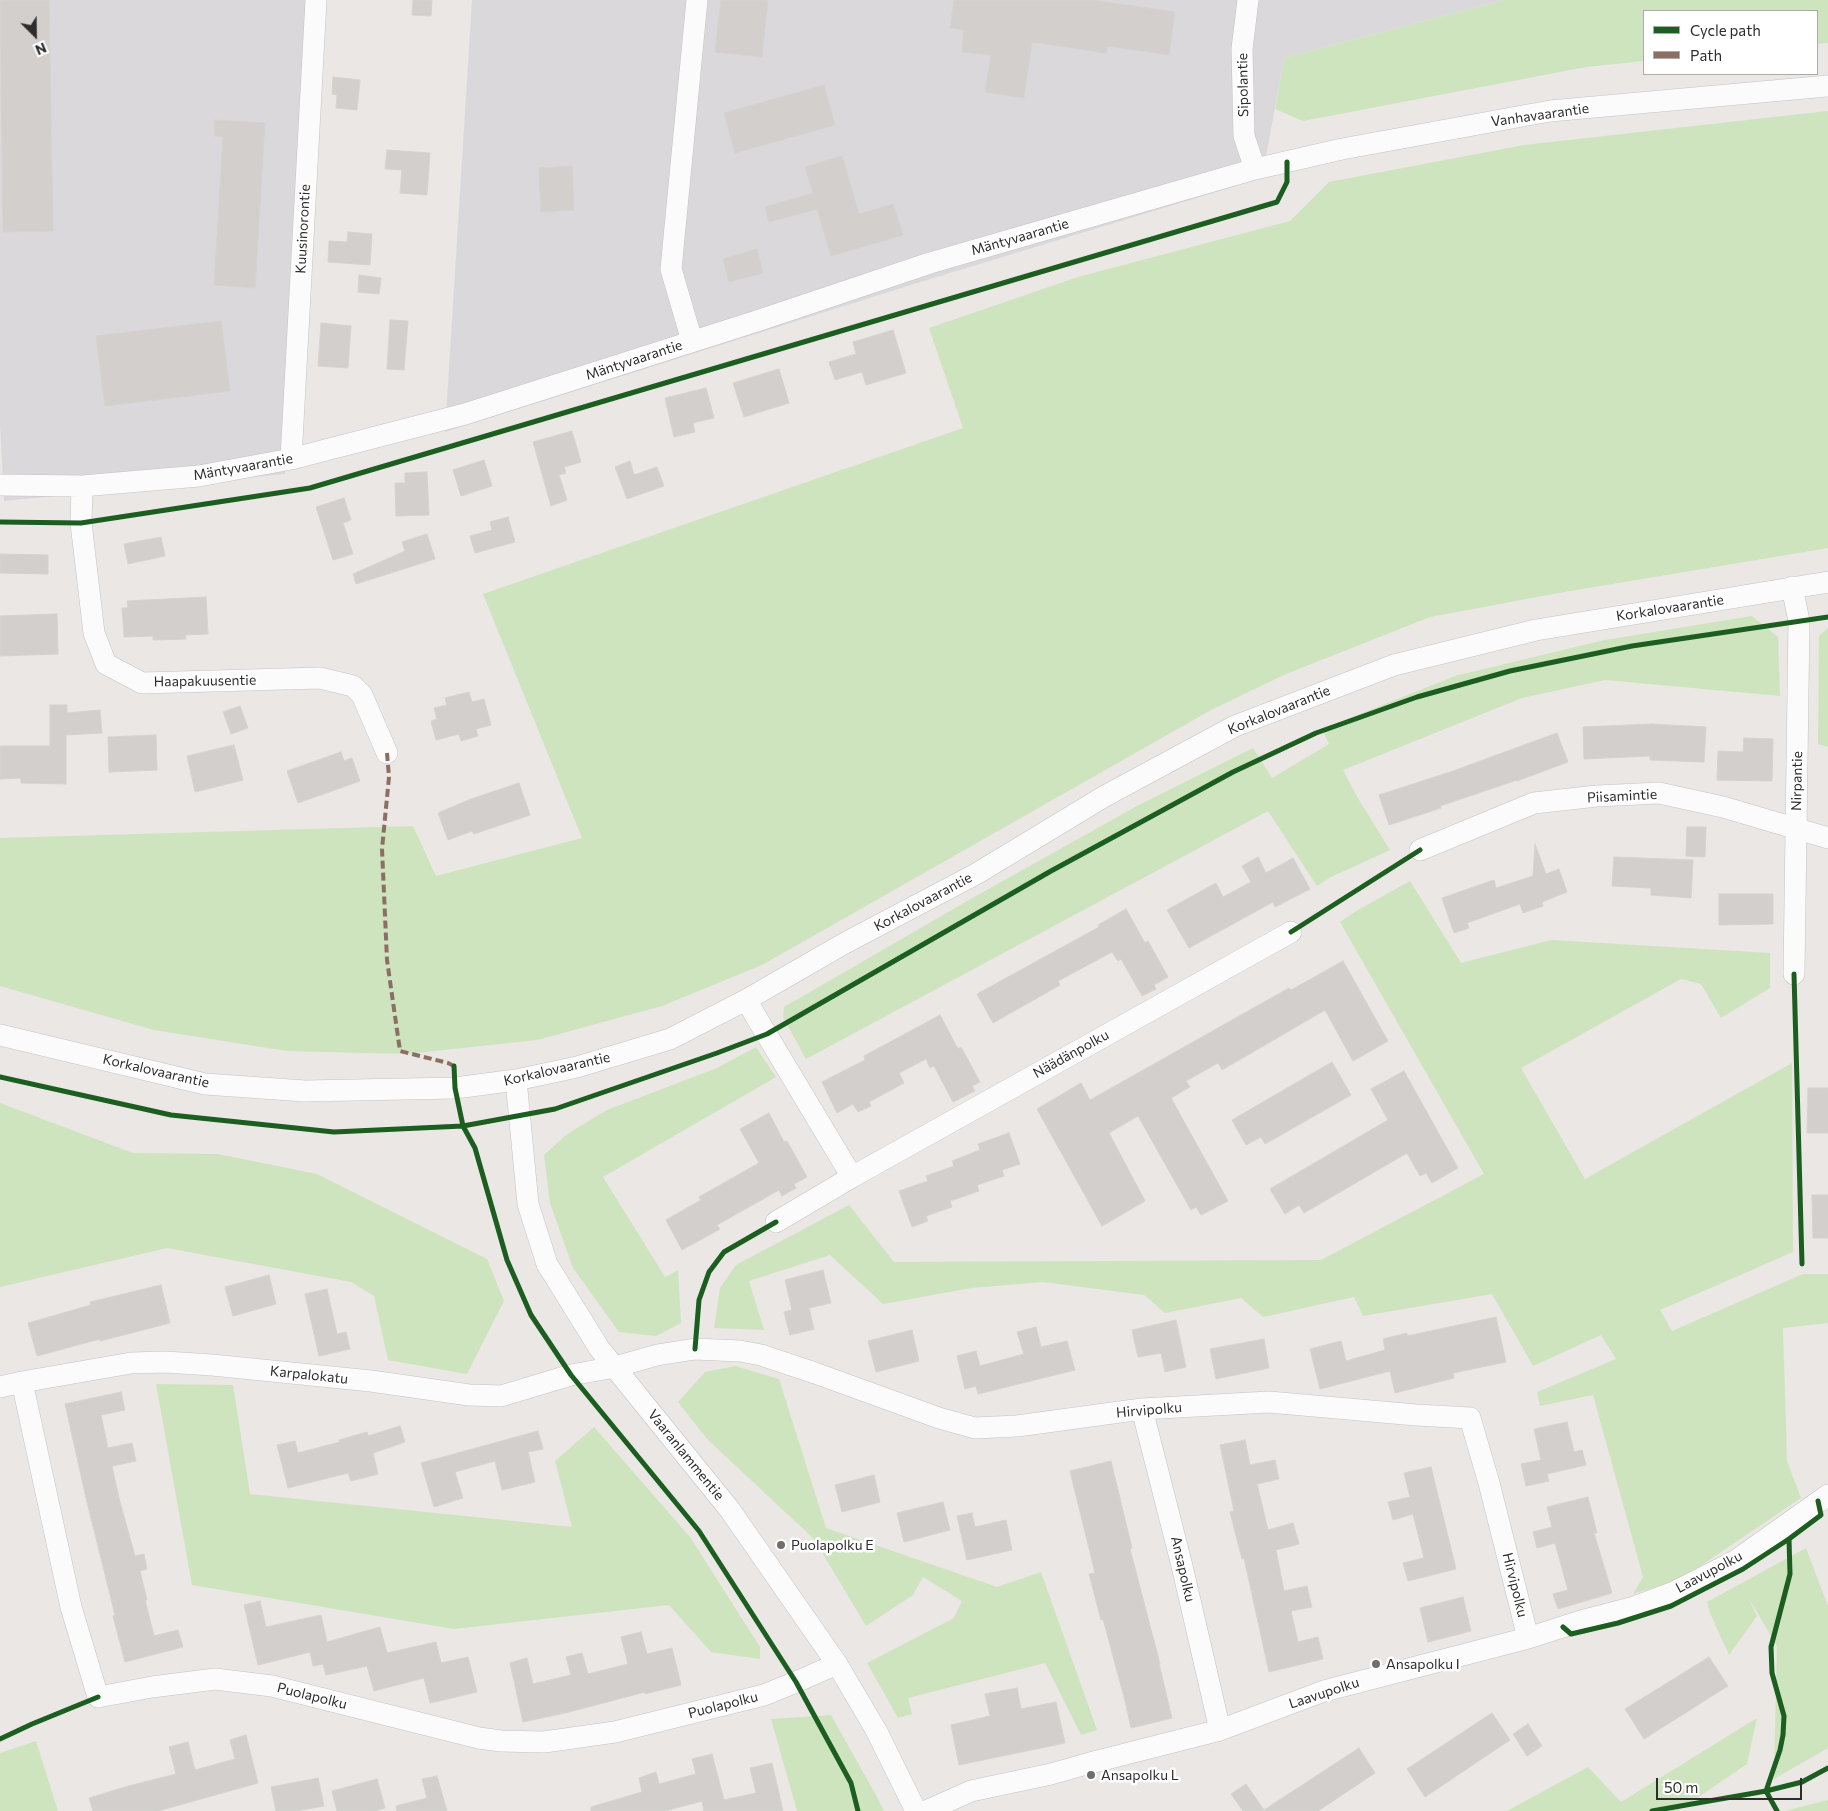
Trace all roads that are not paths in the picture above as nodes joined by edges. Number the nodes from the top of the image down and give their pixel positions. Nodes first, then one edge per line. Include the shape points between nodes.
1 (316, 0) edge
2 (697, 0) edge
3 (1248, 0) edge
4 (1828, 86) edge
5 (1255, 169) junction
6 (692, 341) junction
7 (290, 459) junction
8 (0, 485) edge
9 (82, 486) junction
10 (1828, 582) edge
11 (1792, 588) junction
12 (386, 753) dead end
13 (1796, 828) junction
14 (1828, 838) edge
15 (1420, 850) dead end
16 (1291, 932) dead end
17 (1794, 974) dead end
18 (746, 1000) junction
19 (0, 1035) edge
20 (516, 1080) junction
21 (852, 1177) junction
22 (776, 1222) dead end
23 (615, 1367) junction
24 (22, 1382) junction
25 (0, 1387) edge
26 (1142, 1409) junction
27 (1823, 1498) edge
28 (1528, 1638) junction
29 (837, 1664) junction
30 (1220, 1730) junction
31 (916, 1811) edge
32 (926, 1811) edge

1 - 7 street, Kuusinorontie
2 - 6 street via 672,269
3 - 5 street, Sipolantie via 1242,49 1244,136
4 - 5 street, Vanhavaarantie via 1550,111 1342,149
5 - 6 street, Mäntyvaarantie via 930,263
6 - 7 street, Mäntyvaarantie via 465,414
7 - 9 street, Mäntyvaarantie via 199,476
8 - 9 street, Mäntyvaarantie
9 - 12 street, Haapakuusentie via 81,523 94,633 106,664 142,682 320,678 352,686 362,696
10 - 11 street, Korkalovaarantie
11 - 13 street, Nirpantie via 1798,621
11 - 18 street, Korkalovaarantie via 1536,630 1394,665 1235,726 1105,796 976,874
13 - 14 street, Piisamintie
13 - 15 street, Piisamintie via 1659,793 1597,796 1534,803
13 - 17 street, Nirpantie
16 - 21 street, Näädänpolku
18 - 20 street, Korkalovaarantie via 670,1039 577,1067
18 - 21 street
19 - 20 street, Korkalovaarantie via 205,1084 305,1090 456,1088
20 - 23 street, Vaaranlammentie via 528,1204 547,1264 599,1348
21 - 22 street, Näädänpolku
23 - 24 street, Karpalokatu via 571,1374 501,1396 165,1362 130,1363
23 - 26 street, Hirvipolku via 695,1349 740,1351 761,1355 975,1428 1018,1426
23 - 29 street, Vaaranlammentie via 730,1510
24 - 25 street, Karpalokatu
24 - 29 street, Puolapolku via 71,1607 98,1697 215,1679 272,1686 479,1738 544,1742 615,1732 764,1695
26 - 28 street, Hirvipolku via 1269,1402 1470,1418
26 - 30 street, Ansapolku
27 - 28 street, Laavupolku via 1735,1561 1674,1592
28 - 30 street, Laavupolku via 1324,1691
29 - 31 street, Vaaranlammentie via 876,1730
30 - 32 street, Laavupolku via 1051,1774 971,1791

